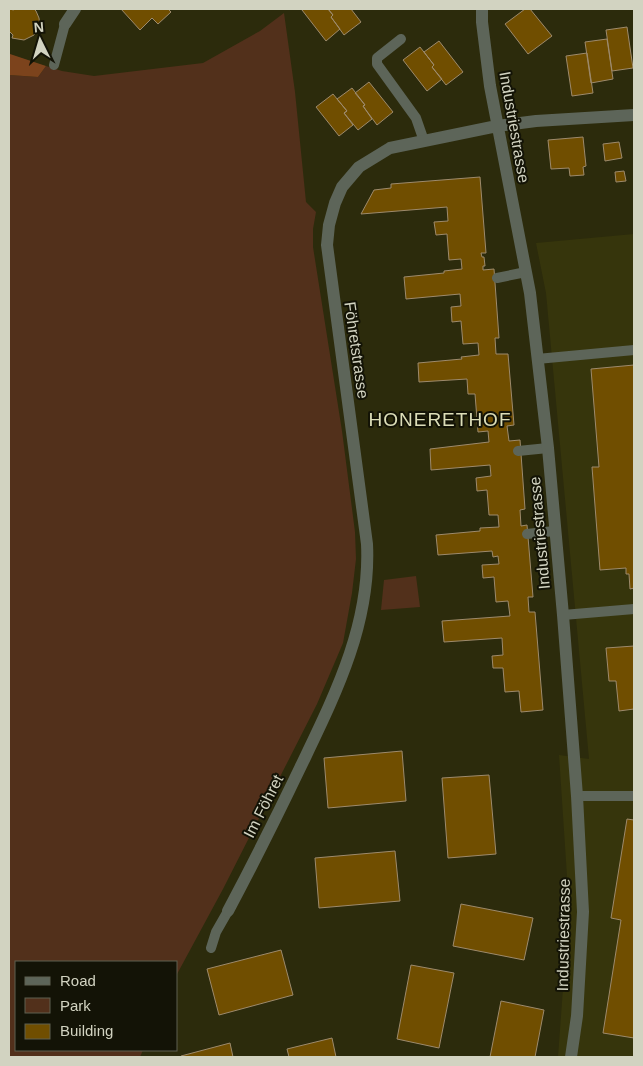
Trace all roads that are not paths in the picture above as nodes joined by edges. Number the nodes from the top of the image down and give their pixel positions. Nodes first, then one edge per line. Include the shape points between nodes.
1 (75, 9) edge
2 (482, 9) edge
3 (65, 24) joint
4 (401, 39) dead end
5 (54, 65) dead end
6 (634, 115) edge
7 (498, 126) junction
8 (424, 141) junction
9 (526, 272) junction
10 (498, 278) dead end
11 (634, 350) edge
12 (538, 359) junction
13 (548, 448) junction
14 (518, 451) dead end
15 (554, 531) junction
16 (527, 534) dead end
17 (634, 609) edge
18 (563, 615) junction
19 (326, 714) joint
20 (577, 796) junction
21 (634, 796) edge
22 (228, 911) joint
23 (210, 948) dead end
24 (570, 1057) edge

1 - 3 street
2 - 7 street, Industriestrasse
3 - 5 lane
4 - 8 lane via 377,58 377,64 416,118
6 - 7 street, Föhretstrasse
7 - 8 street, Föhretstrasse
7 - 9 street, Industriestrasse
8 - 19 street, Föhretstrasse via 390,148 359,167 342,187 329,225 327,245 368,563 358,629
9 - 10 lane
9 - 12 street, Industriestrasse
11 - 12 lane
12 - 13 street, Industriestrasse
13 - 14 lane
13 - 15 street, Industriestrasse
15 - 16 lane
15 - 18 street, Industriestrasse
17 - 18 lane
18 - 20 street, Industriestrasse
19 - 22 street, Im Föhret
20 - 21 lane
20 - 24 street, Industriestrasse via 583,923 577,1016
22 - 23 lane

